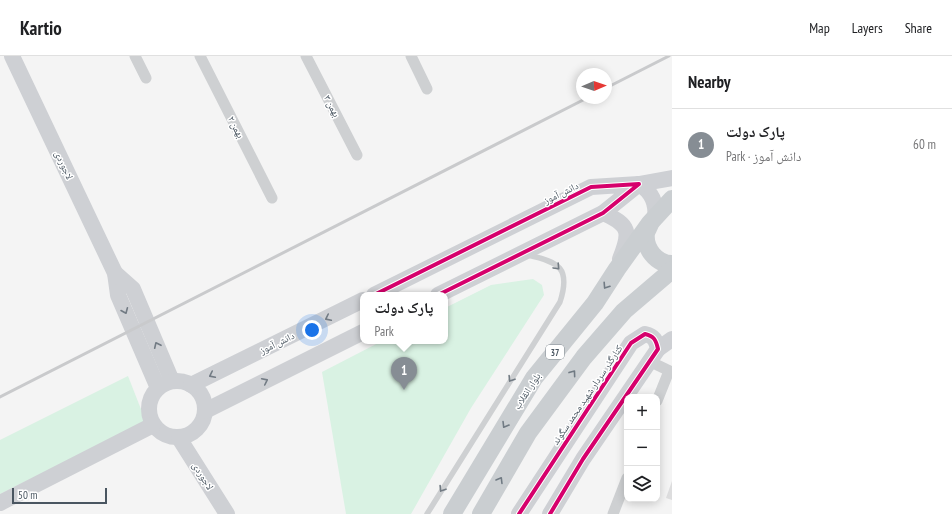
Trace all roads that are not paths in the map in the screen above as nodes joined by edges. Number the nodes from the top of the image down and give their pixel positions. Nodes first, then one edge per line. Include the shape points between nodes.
1 (12, 56) edge
2 (135, 56) edge
3 (200, 56) edge
4 (306, 56) edge
5 (411, 56) edge
6 (146, 78) dead end
7 (427, 89) dead end
8 (357, 155) dead end
9 (672, 178) edge
10 (639, 184) junction
11 (272, 198) dead end
12 (672, 199) edge
13 (603, 212) junction
14 (653, 220) junction
15 (522, 253) junction
16 (672, 264) edge
17 (617, 269) junction
18 (672, 270) edge
19 (380, 292) edge
20 (444, 292) edge
21 (360, 301) edge
22 (360, 334) edge
23 (672, 339) edge
24 (655, 355) junction
25 (671, 371) edge
26 (165, 385) junction
27 (191, 385) junction
28 (660, 395) edge
29 (205, 411) junction
30 (153, 425) junction
31 (179, 438) junction
32 (624, 486) edge
33 (0, 503) edge
34 (227, 514) edge
35 (427, 514) edge
36 (452, 514) edge
37 (481, 514) edge
38 (519, 514) edge
39 (550, 514) edge
40 (613, 514) edge

1 - 26 street, لاجوردی via 115,274 118,295
2 - 6 street
3 - 11 street, بهمن ۲
4 - 8 street, بهمن ۳
5 - 7 street
9 - 10 street, دانش آموز
10 - 13 street
10 - 14 street via 653,198 656,211
10 - 19 street, دانش آموز via 591,187
12 - 14 main road, بلوار انقلاب / 37
13 - 15 street
13 - 17 street via 618,219 626,231 627,243
14 - 16 main road via 646,233 646,244 651,254 659,261
14 - 17 main road, بلوار انقلاب / 37
15 - 20 street
15 -> 35 lane via 544,258 559,267 564,275 565,288 560,302
17 -> 36 main road, بلوار انقلاب / 37 via 595,303 534,378
37 -> 18 main road, 37 via 528,433 584,357 624,311
21 -> 27 street, دانش آموز
29 -> 22 street
23 - 24 street
24 - 25 street
24 - 38 street, کنارگذر سردار شهید محمد سگوند via 656,341 652,336 645,334 631,343
24 - 39 street via 583,459
25 - 28 street
26 - 27 street via 182,381
26 - 30 street via 152,396 149,405
27 - 29 street via 202,396
29 - 31 street via 197,429
30 - 31 street via 164,435
30 - 33 street
31 - 34 street, لاجوردی
32 - 40 street

